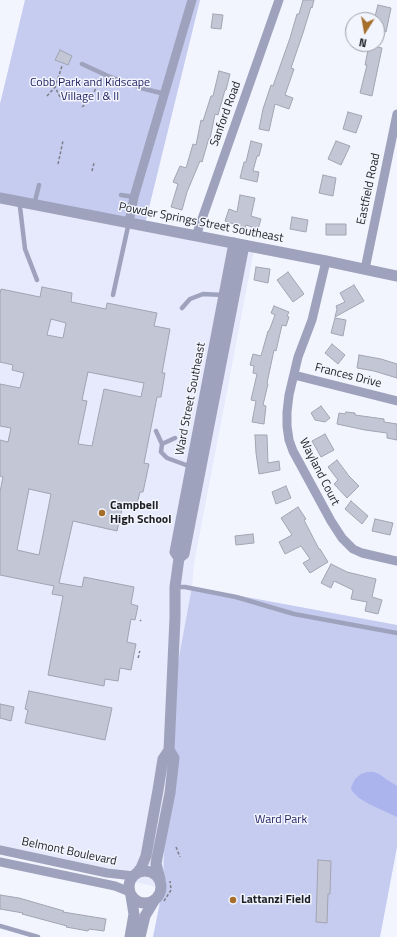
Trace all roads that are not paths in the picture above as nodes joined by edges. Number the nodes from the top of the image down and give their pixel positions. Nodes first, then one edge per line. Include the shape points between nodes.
1 (192, 0) edge
2 (279, 0) edge
3 (82, 64) dead end
4 (165, 94) junction
5 (397, 115) edge
6 (39, 186) dead end
7 (121, 195) dead end
8 (0, 198) edge
9 (134, 198) junction
10 (21, 202) junction
11 (34, 205) junction
12 (129, 222) junction
13 (196, 236) junction
14 (239, 244) junction
15 (326, 260) junction
16 (365, 269) junction
17 (397, 276) edge
18 (37, 280) dead end
19 (113, 295) dead end
20 (229, 296) junction
21 (182, 308) dead end
22 (294, 375) junction
23 (397, 401) edge
24 (156, 431) dead end
25 (175, 438) dead end
26 (162, 444) junction
27 (203, 457) junction
28 (191, 465) junction
29 (179, 558) junction
30 (397, 561) edge
31 (175, 587) junction
32 (397, 633) edge
33 (169, 750) junction
34 (0, 850) edge
35 (0, 862) edge
36 (136, 874) junction
37 (160, 879) junction
38 (130, 894) junction
39 (154, 901) junction
40 (0, 926) edge
41 (38, 937) edge
42 (130, 937) edge
43 (140, 937) edge

1 - 4 street
2 - 13 street, Sanford Road
3 - 4 lane via 141,88
4 - 9 street
5 - 16 street, Eastfield Road
6 - 11 lane
7 - 9 lane
8 - 10 street, Powder Springs Street Southeast
9 - 12 street
10 - 11 street, Powder Springs Street Southeast
10 - 18 lane via 25,249
11 - 12 street, Powder Springs Street Southeast
12 - 13 street, Powder Springs Street Southeast
12 - 19 lane
13 - 14 street, Powder Springs Street Southeast
14 - 15 street, Powder Springs Street Southeast
14 - 20 street, Ward Street Southeast
15 - 16 street, Powder Springs Street Southeast
15 - 22 street, Wayland Court via 312,320
16 - 17 street, Powder Springs Street Southeast
20 - 21 lane via 203,294 190,299
20 - 27 street, Ward Street Southeast
20 - 28 street, Ward Street Southeast
22 - 23 street, Frances Drive
22 - 30 street, Wayland Court via 287,412 289,440 333,526 353,549
24 - 26 lane
25 - 26 lane
26 - 28 lane via 161,452 166,458
27 - 28 lane
27 - 29 street, Ward Street Southeast via 184,554
28 - 29 street, Ward Street Southeast via 175,552
29 - 31 street, Ward Street Southeast
31 - 32 lane via 193,588 236,597 294,614
31 - 33 street, Ward Street Southeast
33 - 36 street, Ward Street Southeast via 163,759 146,856
33 - 37 street, Ward Street Southeast via 174,758 156,864
34 - 36 street, Belmont Boulevard via 107,873
35 - 38 street, Belmont Boulevard via 115,886
36 - 37 street via 144,870
36 - 38 street, Ward Street Southeast via 129,884
37 - 39 street, Ward Street Southeast via 162,892
38 - 39 street via 142,903
38 - 42 street, Ward Street Southeast via 134,914
39 - 43 street, Ward Street Southeast via 145,916
40 - 41 lane

